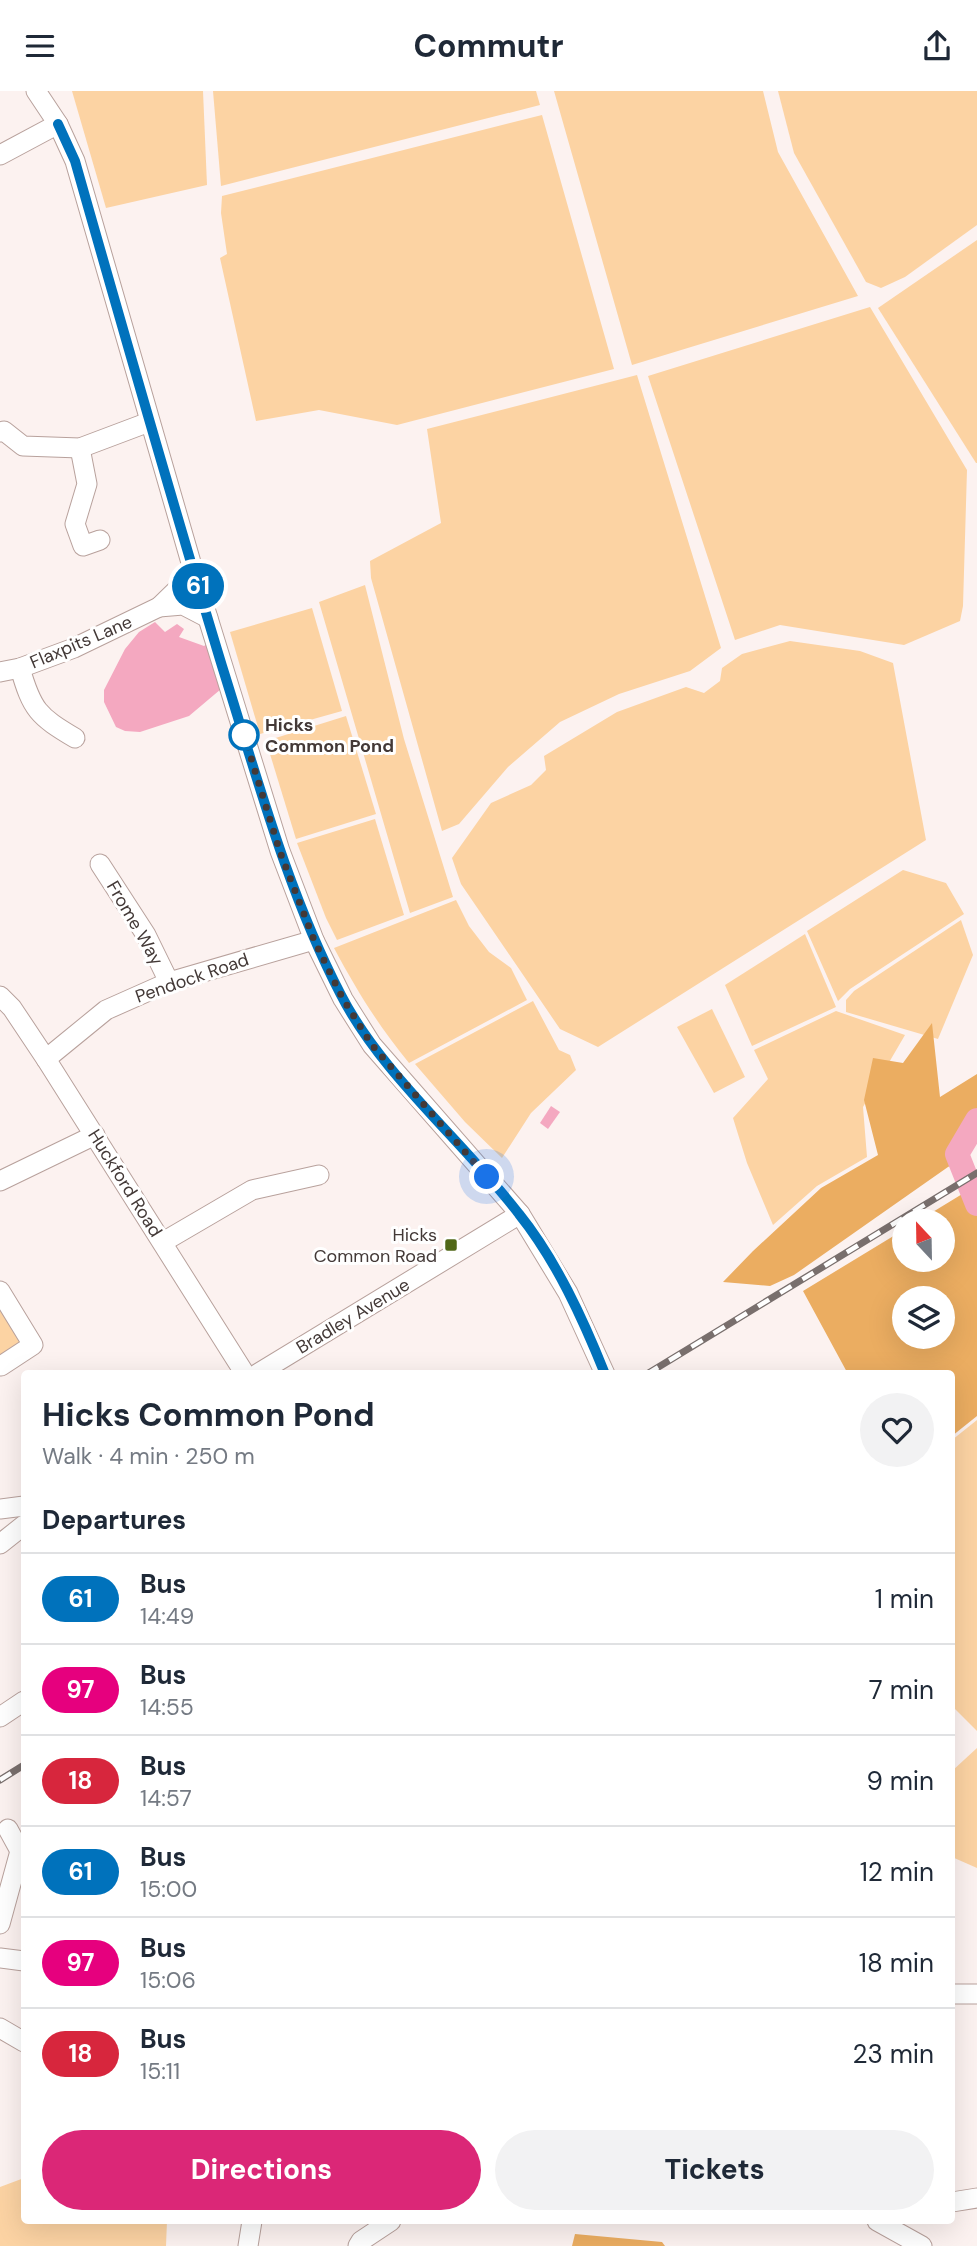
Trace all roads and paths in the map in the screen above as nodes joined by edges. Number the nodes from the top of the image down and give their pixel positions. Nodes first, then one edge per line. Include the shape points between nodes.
1 (36, 91) edge
2 (58, 124) junction
3 (0, 155) edge
4 (149, 422) junction
5 (0, 432) edge
6 (80, 448) junction
7 (100, 540) dead end
8 (194, 573) junction
9 (159, 607) junction
10 (208, 618) junction
11 (20, 668) junction
12 (0, 672) edge
13 (75, 738) dead end
14 (100, 864) dead end
15 (314, 940) junction
16 (169, 982) junction
17 (0, 996) edge
18 (46, 1059) junction
19 (95, 1135) junction
20 (0, 1181) edge
21 (307, 1182) dead end
22 (520, 1214) junction
23 (163, 1242) junction
24 (0, 1291) edge
25 (1, 1366) edge
26 (603, 1369) edge
27 (243, 1370) edge
28 (264, 1370) edge
29 (21, 1506) edge
30 (0, 1509) edge
31 (21, 1527) edge
32 (0, 1544) edge
33 (21, 1703) edge
34 (0, 1717) edge
35 (8, 1829) dead end
36 (21, 1849) edge
37 (21, 1854) edge
38 (0, 1924) edge
39 (0, 1958) edge
40 (21, 1961) edge
41 (955, 1994) edge
42 (977, 1994) edge
43 (0, 2028) edge
44 (21, 2040) edge
45 (977, 2198) edge
46 (955, 2202) edge
47 (251, 2224) edge
48 (386, 2224) edge
49 (892, 2224) edge
50 (247, 2246) edge
51 (358, 2246) edge
52 (922, 2246) edge

1 - 2 street
2 - 3 street
2 - 4 street via 75,161
4 - 6 street
4 - 8 street
5 - 6 street via 23,446
6 - 7 street via 87,484 75,524 83,546
8 - 9 street, Flaxpits Lane
8 - 10 street
9 - 10 street via 183,605
9 - 11 street, Flaxpits Lane via 91,641
10 - 15 street via 280,852
11 - 12 street, Flaxpits Lane
11 - 13 street via 36,710
14 - 16 street, Frome Way via 146,935
15 - 16 street, Pendock Road
15 - 22 street via 372,1045
16 - 18 street, Pendock Road via 106,1010
17 - 18 street, Huckford Road
18 - 19 street, Huckford Road
19 - 20 street
19 - 23 street, Huckford Road
21 - 23 street via 252,1190
22 - 26 street via 568,1293
22 - 28 street, Bradley Avenue
23 - 27 street, Huckford Road
24 - 25 street via 33,1345
29 - 30 street
31 - 32 street
33 - 34 street
35 - 36 street
37 - 38 street
39 - 40 street
41 - 42 street
43 - 44 street
45 - 46 street
47 - 50 street
48 - 51 street
49 - 52 street

